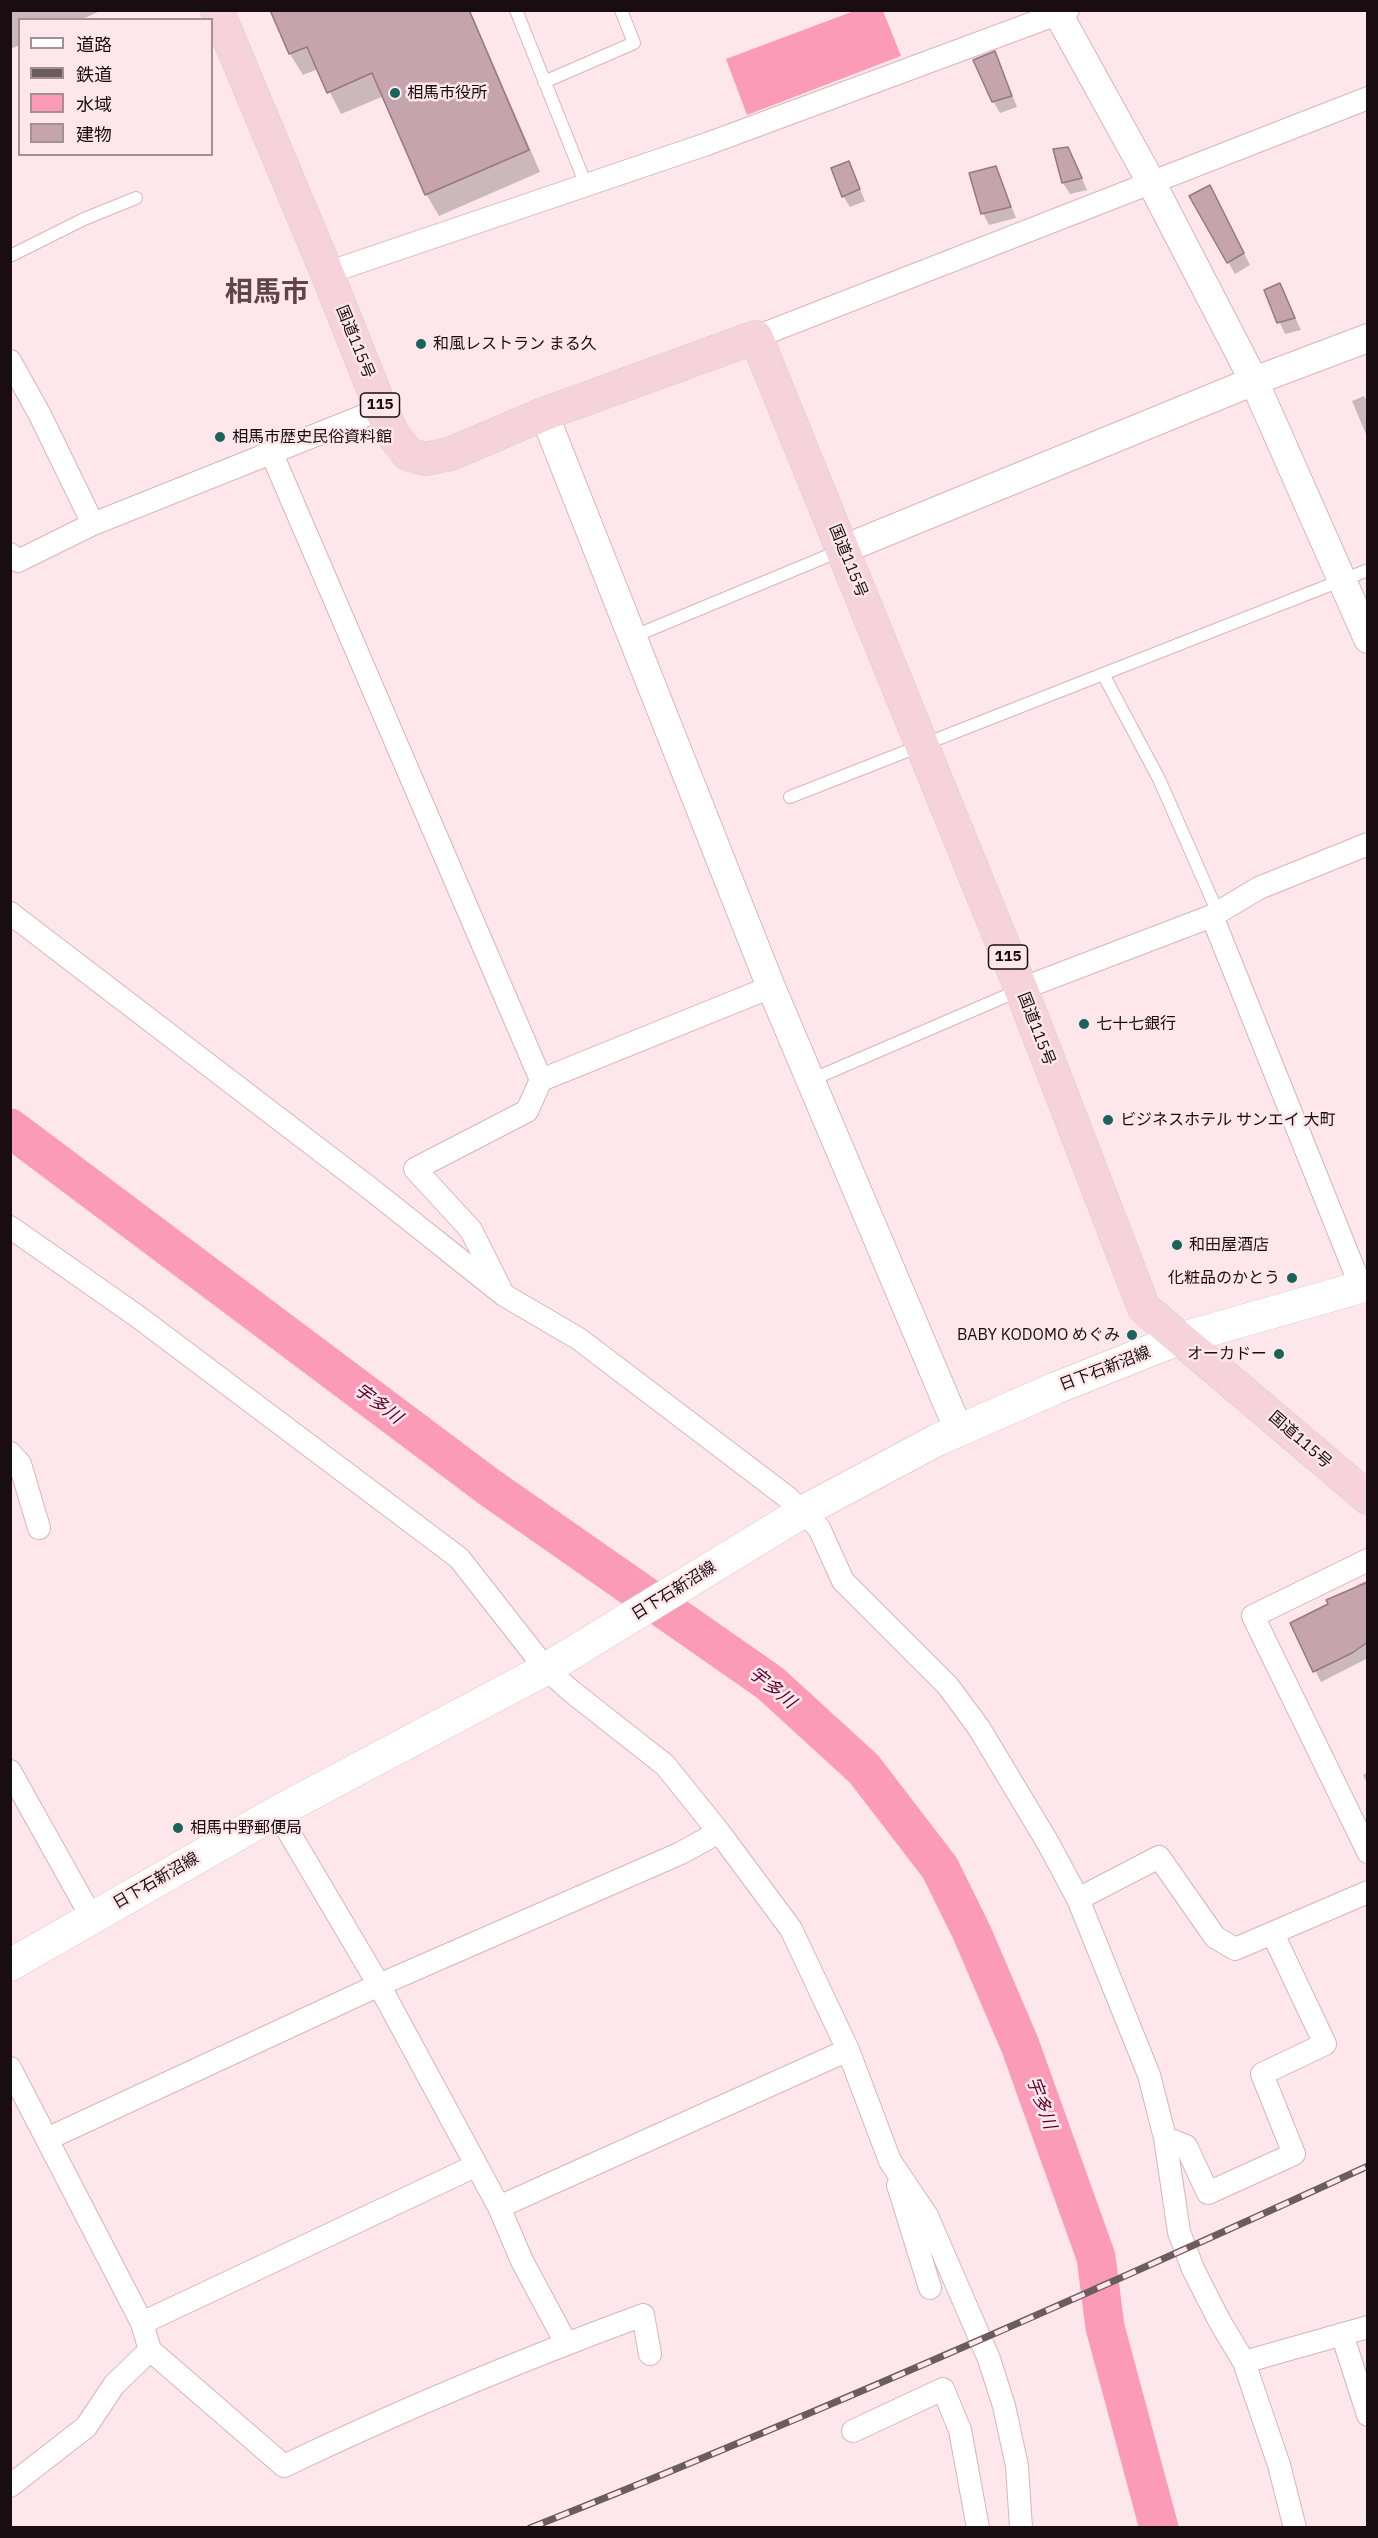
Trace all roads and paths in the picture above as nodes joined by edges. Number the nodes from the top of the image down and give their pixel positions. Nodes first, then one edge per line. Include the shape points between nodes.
1 (217, 10) edge
2 (516, 10) edge
3 (621, 10) edge
4 (1061, 12) edge
5 (544, 82) junction
6 (1368, 98) edge
7 (1151, 182) junction
8 (586, 184) junction
9 (136, 198) dead end
10 (10, 256) edge
11 (327, 273) junction
12 (756, 337) junction
13 (1368, 338) edge
14 (10, 361) edge
15 (1254, 381) junction
16 (381, 409) junction
17 (544, 414) junction
18 (272, 454) junction
19 (93, 524) junction
20 (843, 549) junction
21 (13, 561) edge
22 (1355, 575) edge
23 (632, 637) junction
24 (1368, 639) edge
25 (1103, 674) junction
26 (922, 745) junction
27 (790, 797) dead end
28 (1368, 844) edge
29 (10, 913) edge
30 (1215, 915) junction
31 (771, 987) junction
32 (1021, 989) junction
33 (541, 1080) junction
34 (811, 1080) junction
35 (10, 1227) edge
36 (1364, 1286) edge
37 (504, 1295) junction
38 (1179, 1339) junction
39 (959, 1431) junction
40 (10, 1453) edge
41 (1368, 1498) edge
42 (798, 1514) junction
43 (39, 1528) dead end
44 (1368, 1560) edge
45 (559, 1662) junction
46 (10, 1771) edge
47 (19, 1809) edge
48 (277, 1812) junction
49 (719, 1832) junction
50 (1368, 1852) edge
51 (1368, 1892) edge
52 (1078, 1899) junction
53 (92, 1918) junction
54 (1274, 1934) junction
55 (10, 1965) edge
56 (379, 1985) junction
57 (848, 2050) junction
58 (10, 2068) edge
59 (1165, 2138) junction
60 (47, 2139) junction
61 (890, 2161) junction
62 (475, 2166) junction
63 (499, 2207) junction
64 (930, 2288) dead end
65 (142, 2323) junction
66 (1368, 2326) edge
67 (1342, 2334) junction
68 (566, 2343) junction
69 (150, 2350) junction
70 (650, 2354) dead end
71 (1244, 2361) junction
72 (1368, 2415) edge
73 (853, 2431) dead end
74 (10, 2486) edge
75 (978, 2528) edge
76 (1021, 2528) edge
77 (1295, 2528) edge

1 - 11 highway, 国道115号 / 115
2 - 5 lane
3 - 5 lane via 634,43
4 - 7 street
4 - 8 street via 707,144
5 - 8 lane
6 - 7 street
7 - 12 street
7 - 15 street
8 - 11 street
9 - 10 lane
11 - 16 highway, 国道115号 / 115
12 - 17 highway, 国道115号 / 115
12 - 20 highway, 国道115号 / 115
13 - 15 street
14 - 19 street
15 - 20 street
15 - 22 street
16 - 17 highway, 国道115号 / 115 via 408,454 425,459 450,454
16 - 18 street
17 - 23 street
18 - 19 street
18 - 33 street
19 - 21 street
20 - 23 lane
20 - 26 highway, 国道115号 / 115
22 - 24 street
22 - 25 lane
23 - 31 street
25 - 26 lane
25 - 30 lane via 1159,779
26 - 27 lane
26 - 32 highway, 国道115号 / 115
28 - 30 street via 1258,888
29 - 37 street
30 - 32 street
30 - 36 street
31 - 33 street
31 - 34 street
32 - 34 lane
32 - 38 highway, 国道115号 / 115 via 1144,1308
33 - 37 street via 527,1111 415,1169 471,1230
34 - 39 street
35 - 45 street via 137,1316 459,1558
36 - 38 main road, 日下石新沼線
37 - 42 street via 579,1339
38 - 39 main road, 日下石新沼線
38 - 41 highway, 国道115号 / 115
39 - 42 main road, 日下石新沼線
40 - 43 street via 20,1464
42 - 45 main road, 日下石新沼線
42 - 52 street via 819,1528 843,1581 948,1686 979,1728
44 - 50 street via 1253,1616
45 - 48 main road, 日下石新沼線
45 - 49 street via 570,1691 665,1765
46 - 47 street
47 - 53 street
48 - 53 main road, 日下石新沼線
48 - 56 street
49 - 56 street via 681,1853
49 - 57 street via 790,1929
51 - 54 street
52 - 54 street via 1159,1857 1215,1937 1235,1949
52 - 59 street via 1149,2075
53 - 55 main road, 日下石新沼線
54 - 59 street via 1325,2044 1262,2074 1294,2154 1208,2193 1186,2146
56 - 60 street
56 - 62 street
57 - 61 street
57 - 63 street
58 - 60 street
59 - 71 street via 1179,2232 1193,2269
60 - 65 street
61 - 64 street
61 - 76 street via 927,2216 989,2359 1017,2466
62 - 63 street
62 - 65 street
63 - 68 street via 522,2261
65 - 69 street
66 - 67 street
67 - 71 street
67 - 72 street
68 - 69 street via 392,2415 284,2466
68 - 70 street via 643,2315
69 - 74 street via 114,2385 86,2427
71 - 77 street via 1280,2465
73 - 75 street via 943,2389 960,2430

